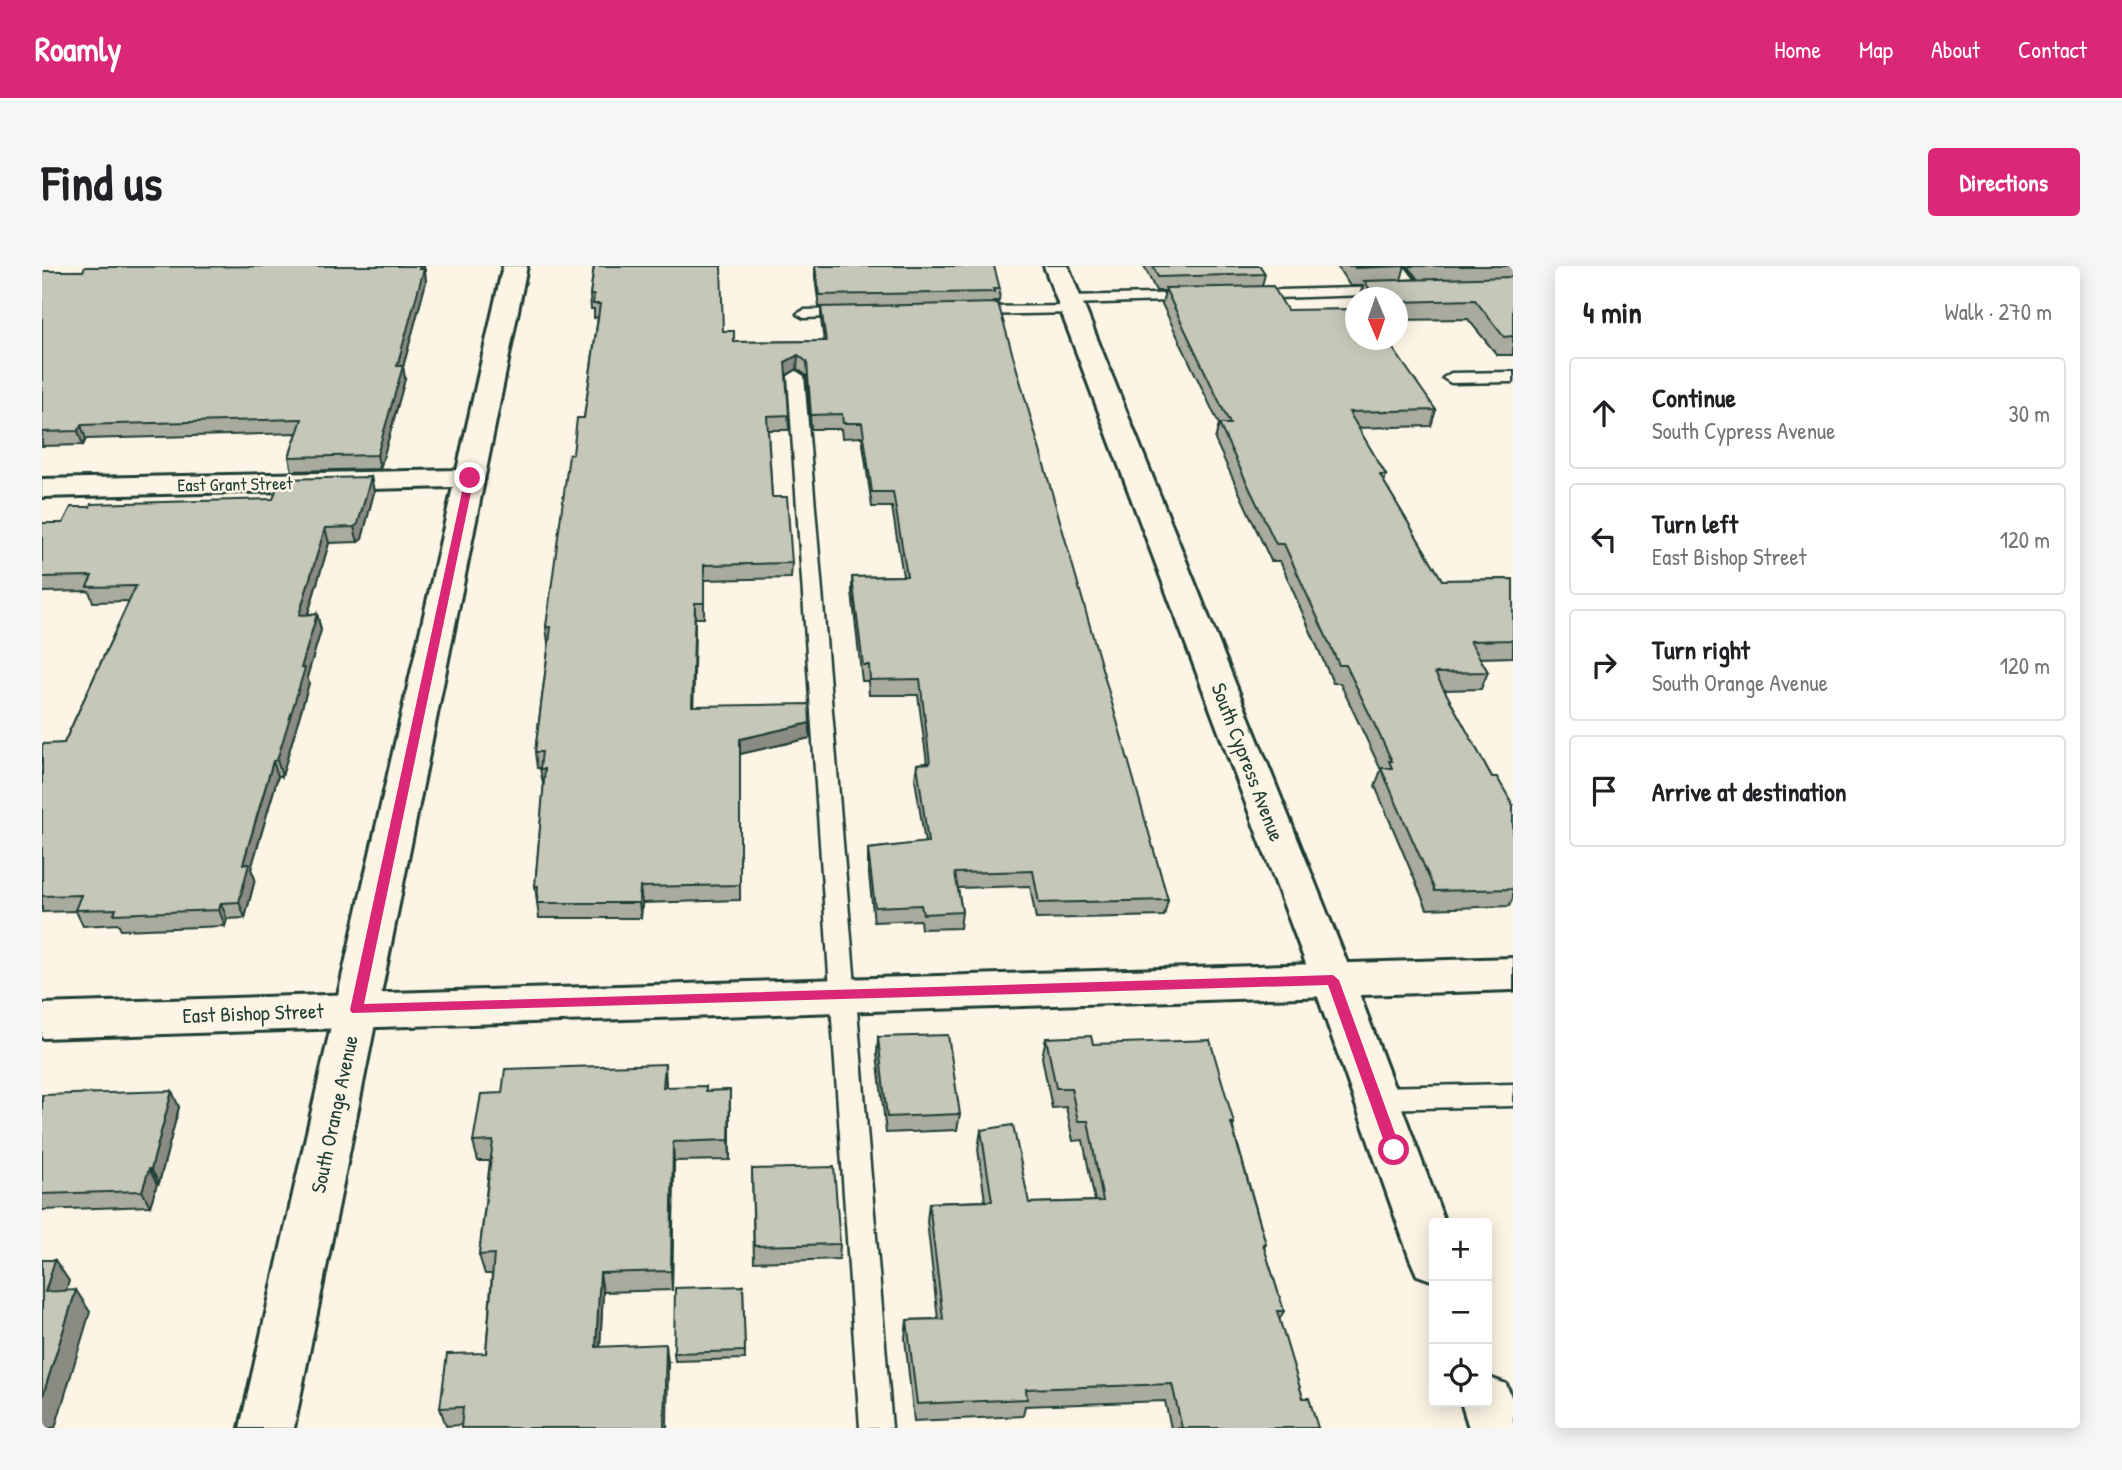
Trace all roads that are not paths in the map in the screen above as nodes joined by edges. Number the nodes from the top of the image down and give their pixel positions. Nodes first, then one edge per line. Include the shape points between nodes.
1 (515, 266) edge
2 (1056, 266) edge
3 (1397, 266) edge
4 (1423, 290) joint
5 (1071, 305) junction
6 (952, 312) edge
7 (858, 313) edge
8 (804, 314) dead end
9 (796, 376) edge
10 (1513, 377) edge
11 (1451, 378) dead end
12 (470, 478) junction
13 (42, 488) edge
14 (1513, 974) edge
15 (1333, 980) junction
16 (842, 995) junction
17 (356, 1010) junction
18 (42, 1021) edge
19 (1513, 1095) edge
20 (1376, 1098) junction
21 (1429, 1245) edge
22 (1489, 1407) edge
23 (267, 1428) edge
24 (876, 1428) edge
25 (1496, 1428) edge

1 - 12 street, South Orange Avenue
2 - 5 street, South Cypress Avenue
3 - 4 lane
4 - 5 lane
5 - 6 lane
5 - 15 street, South Cypress Avenue
7 - 8 lane
9 - 16 lane
10 - 11 lane
12 - 13 street, East Grant Street
12 - 17 street, South Orange Avenue
14 - 15 street, East Bishop Street
15 - 16 street, East Bishop Street
15 - 20 street, South Cypress Avenue
16 - 17 street, East Bishop Street
16 - 24 lane
17 - 18 street, East Bishop Street
17 - 23 street, South Orange Avenue
19 - 20 lane
20 - 21 street, South Cypress Avenue
22 - 25 street

